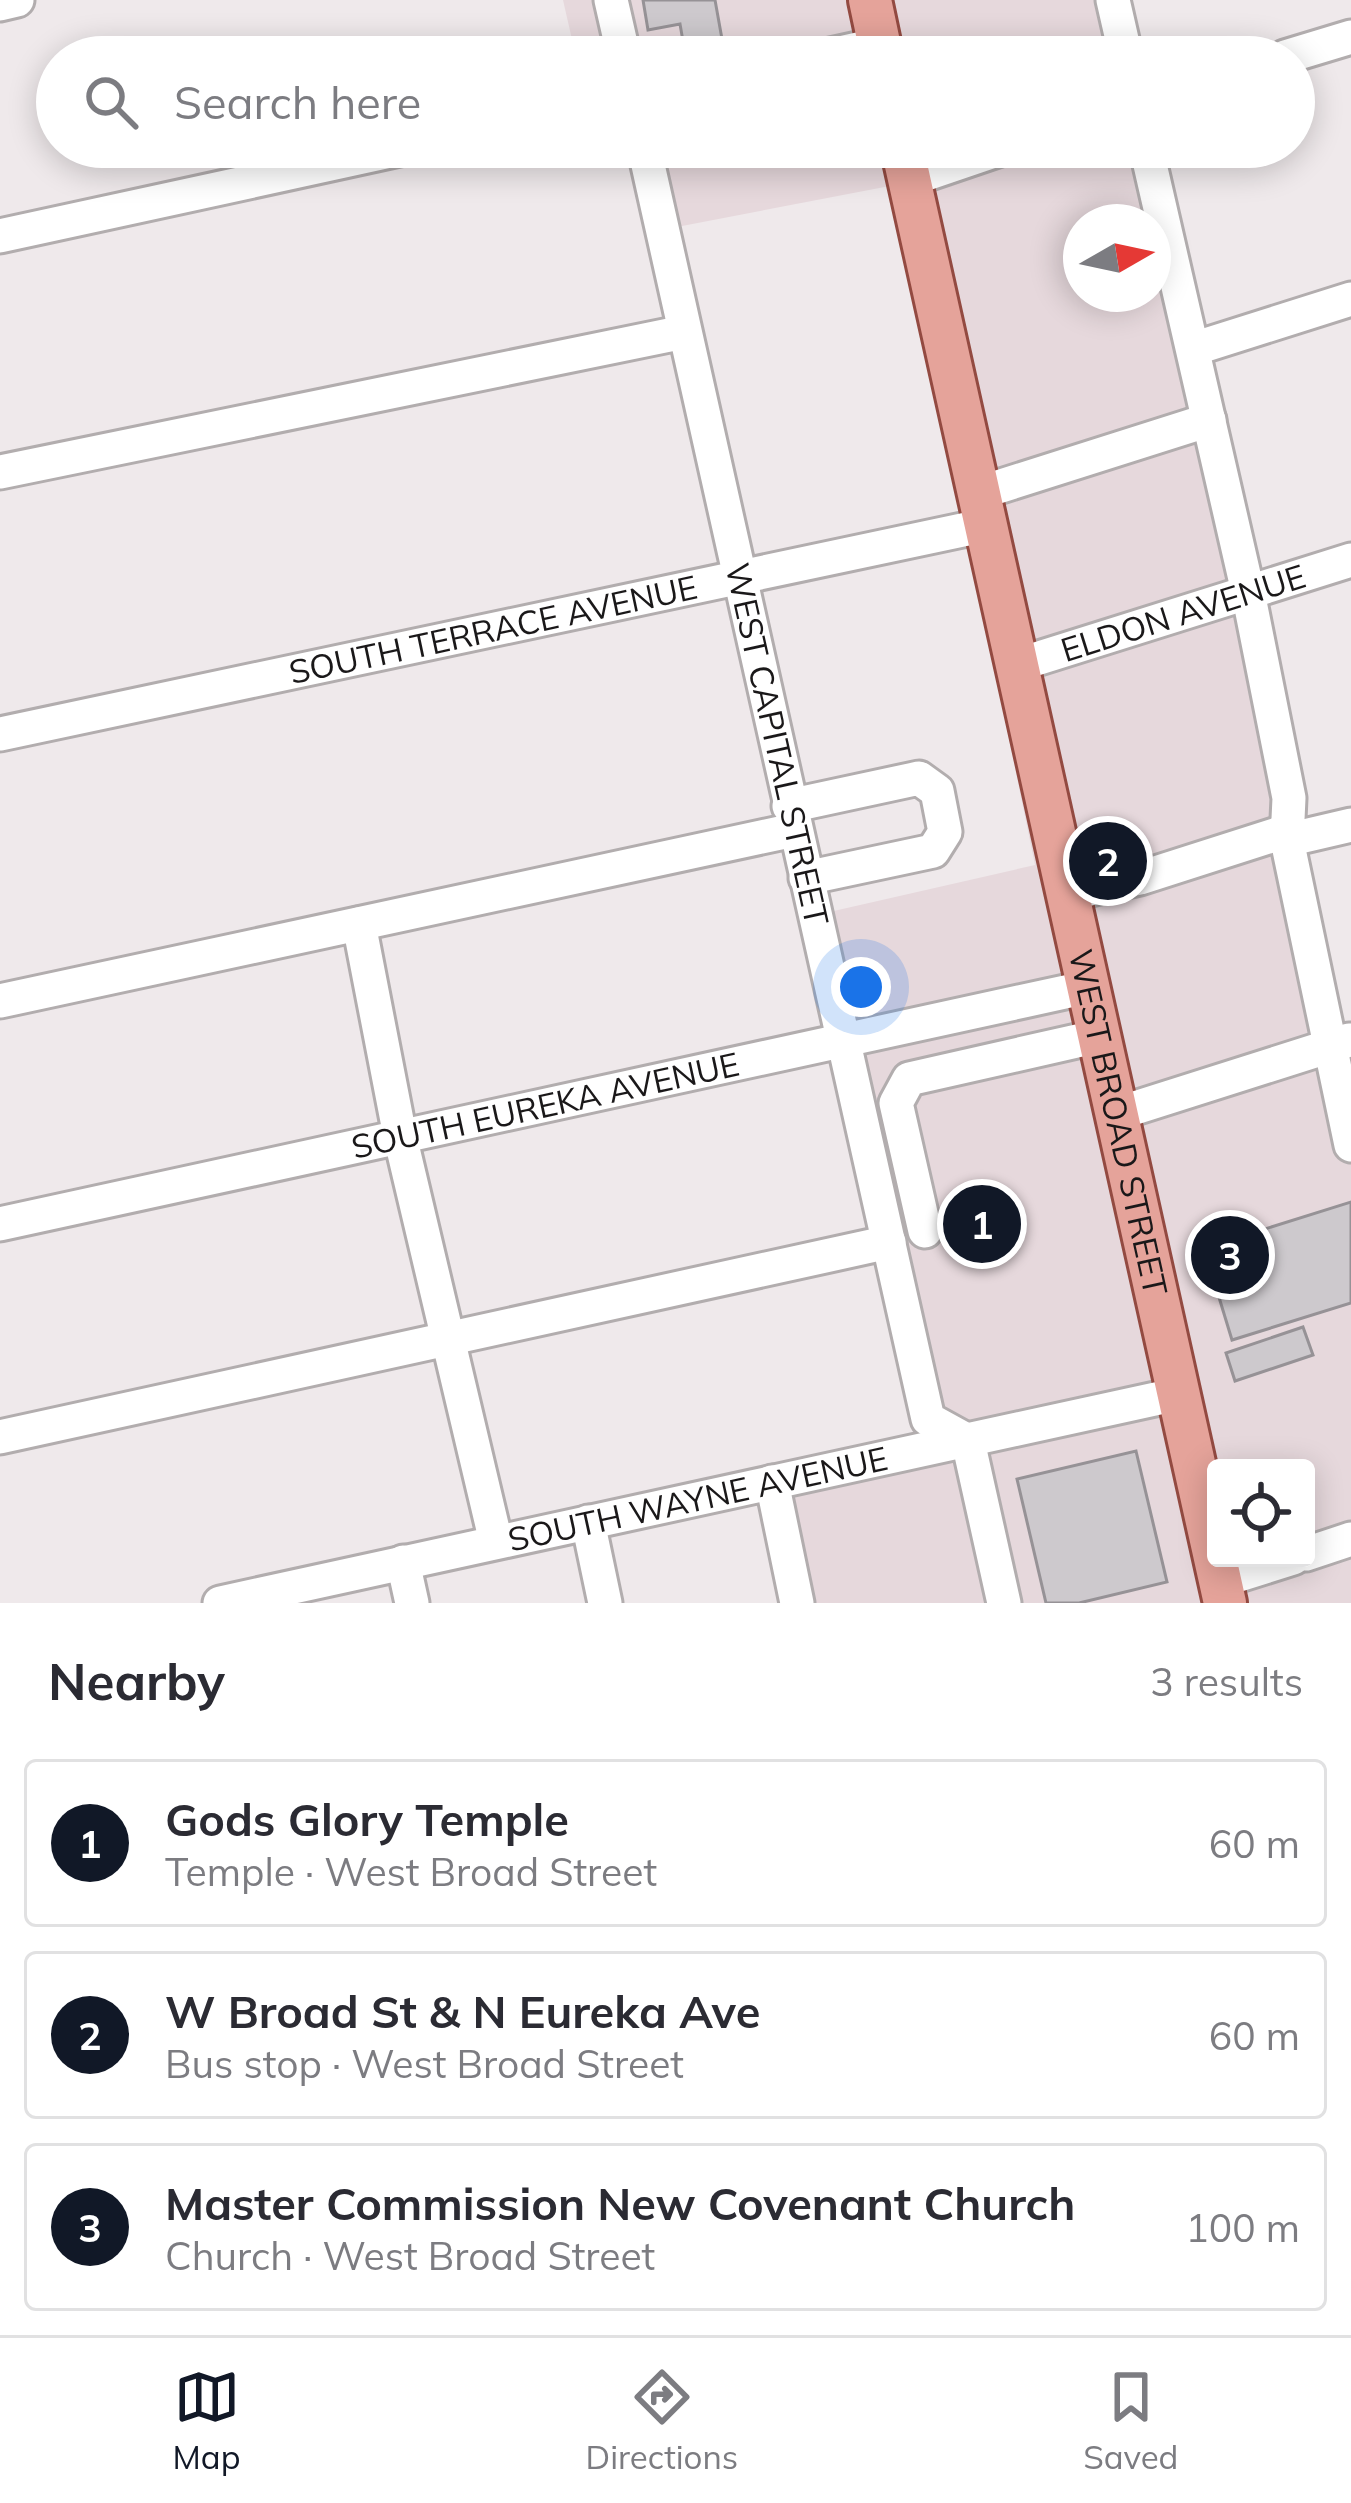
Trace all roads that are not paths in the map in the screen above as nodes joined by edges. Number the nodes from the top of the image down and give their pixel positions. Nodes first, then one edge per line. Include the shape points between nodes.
1 (17, 0) edge
2 (611, 0) edge
3 (870, 0) edge
4 (1113, 0) edge
5 (0, 4) edge
6 (619, 36) edge
7 (878, 36) edge
8 (1121, 36) edge
9 (1351, 37) edge
10 (1315, 48) edge
11 (312, 168) edge
12 (649, 168) edge
13 (907, 168) edge
14 (1151, 168) edge
15 (0, 236) edge
16 (1351, 298) edge
17 (684, 332) junction
18 (1193, 349) junction
19 (1209, 420) junction
20 (0, 472) edge
21 (982, 509) junction
22 (1351, 560) edge
23 (737, 577) junction
24 (1248, 592) junction
25 (1017, 665) junction
26 (0, 734) edge
27 (791, 818) junction
28 (1351, 825) edge
29 (1287, 835) junction
30 (806, 878) junction
31 (1068, 895) junction
32 (359, 924) junction
33 (1088, 986) junction
34 (0, 1000) edge
35 (1099, 1036) junction
36 (844, 1040) junction
37 (1340, 1043) edge
38 (1116, 1114) junction
39 (400, 1136) junction
40 (1351, 1144) edge
41 (0, 1224) edge
42 (926, 1231) dead end
43 (889, 1242) junction
44 (449, 1339) junction
45 (1178, 1394) junction
46 (0, 1437) edge
47 (968, 1441) junction
48 (772, 1482) junction
49 (588, 1522) junction
50 (1351, 1539) edge
51 (496, 1542) junction
52 (1315, 1551) edge
53 (403, 1562) junction
54 (1274, 1567) edge
55 (1222, 1592) edge
56 (222, 1603) edge
57 (412, 1603) edge
58 (605, 1603) edge
59 (797, 1603) edge
60 (1004, 1603) edge

1 - 5 street
2 - 6 street
3 - 7 main road
4 - 8 street
9 - 10 street
11 - 15 street
12 - 17 street, WEST CAPITAL STREET
13 - 21 main road, WEST BROAD STREET
14 - 18 street
16 - 18 street
17 - 20 street
17 - 23 street, WEST CAPITAL STREET
18 - 19 street
19 - 21 street, SOUTH TERRACE AVENUE
19 - 24 street
21 - 23 street, SOUTH TERRACE AVENUE
21 - 25 main road, WEST BROAD STREET
22 - 24 street, ELDON AVENUE
23 - 26 street, SOUTH TERRACE AVENUE
23 - 27 street, WEST CAPITAL STREET
24 - 25 street, ELDON AVENUE
24 - 29 street via 1289,799
25 - 31 main road, WEST BROAD STREET
27 - 30 street, WEST CAPITAL STREET
27 - 30 street via 919,778 937,791 945,832 933,851
27 - 32 street
28 - 29 street
29 - 31 street
29 - 37 street
30 - 36 street, WEST CAPITAL STREET
31 - 33 main road, WEST BROAD STREET
32 - 34 street
32 - 39 street
33 - 35 main road, WEST BROAD STREET
33 - 36 street, SOUTH EUREKA AVENUE
35 - 38 main road, WEST BROAD STREET
35 - 42 street via 909,1079 896,1103
36 - 39 street, SOUTH EUREKA AVENUE
36 - 43 street, WEST CAPITAL STREET
37 - 38 street
37 - 40 street
38 - 45 main road, WEST BROAD STREET
39 - 41 street, SOUTH EUREKA AVENUE
39 - 44 street
43 - 44 street
43 - 47 street, WEST CAPITAL STREET via 928,1418
44 - 46 street
44 - 51 street
45 - 47 street, SOUTH WAYNE AVENUE
45 - 55 main road, WEST BROAD STREET
47 - 48 street, SOUTH WAYNE AVENUE
47 - 60 street
48 - 49 street, SOUTH WAYNE AVENUE
48 - 59 street
49 - 51 street, SOUTH WAYNE AVENUE
49 - 58 street
50 - 52 street
51 - 53 street, SOUTH WAYNE AVENUE
53 - 56 street, SOUTH WAYNE AVENUE
53 - 57 street
54 - 55 street

